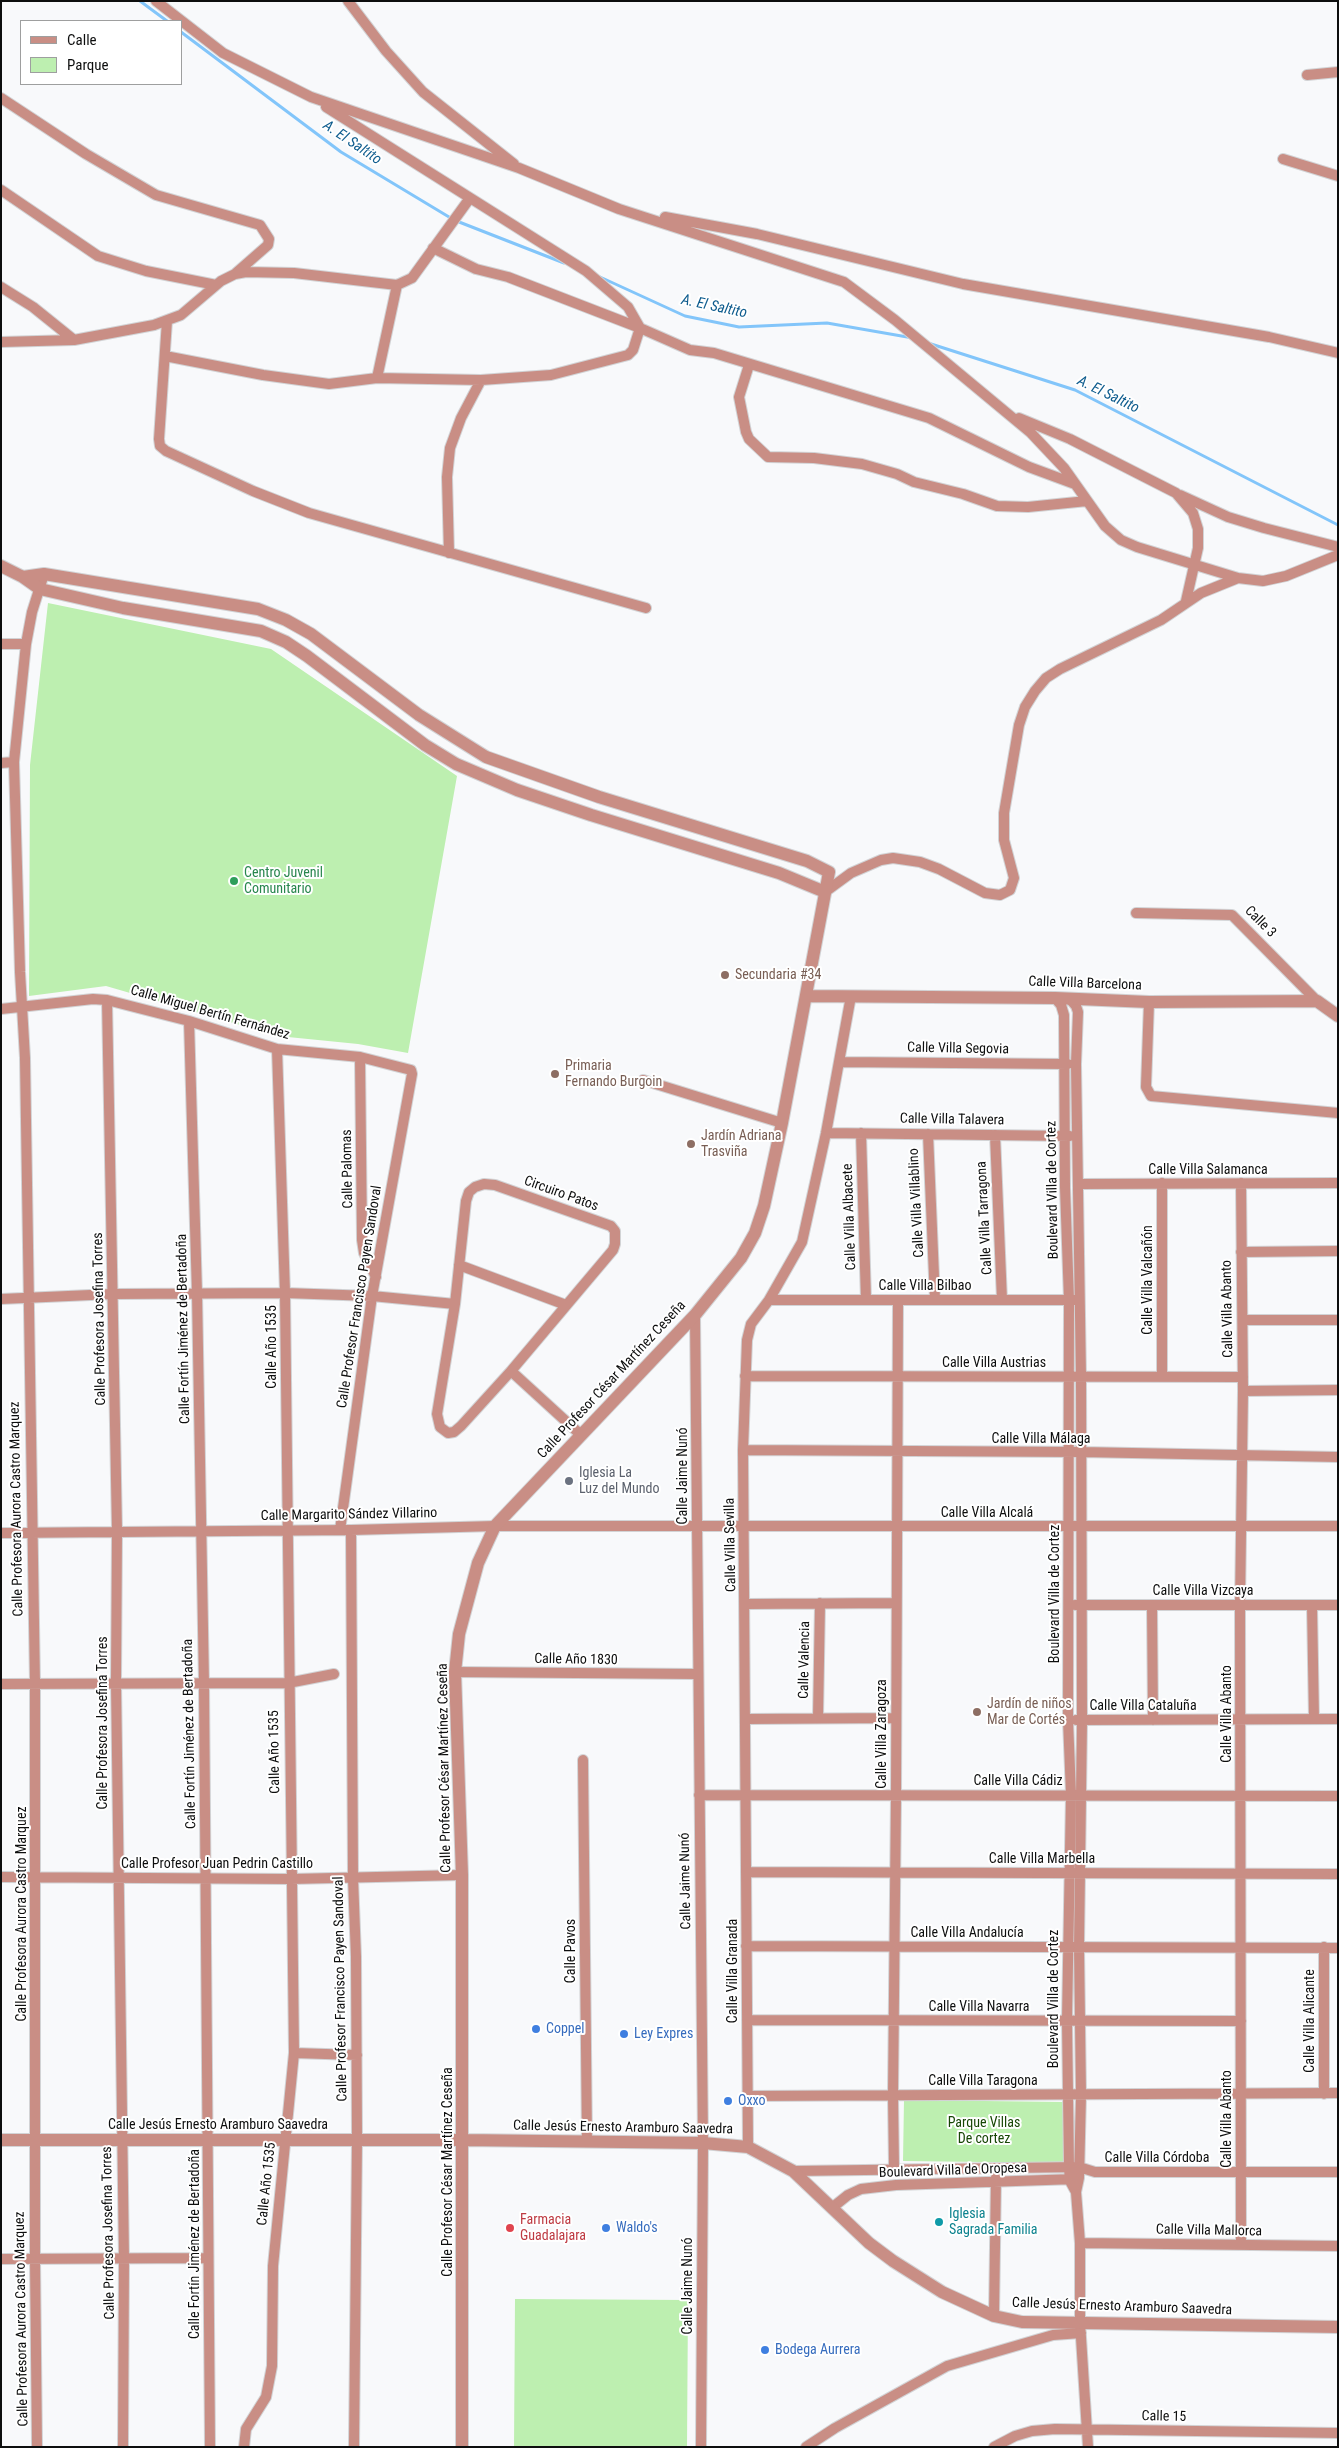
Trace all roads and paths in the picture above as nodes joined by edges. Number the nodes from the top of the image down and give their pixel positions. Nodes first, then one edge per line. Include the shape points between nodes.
1 (156, 1) edge
2 (348, 1) edge
3 (180, 20) edge
4 (182, 21) edge
5 (1338, 72) edge
6 (1306, 75) dead end
7 (311, 97) junction
8 (1, 98) edge
9 (1282, 159) dead end
10 (519, 168) junction
11 (1338, 176) edge
12 (1, 190) edge
13 (470, 198) junction
14 (619, 208) junction
15 (433, 248) junction
16 (235, 274) junction
17 (216, 285) junction
18 (398, 285) junction
19 (1, 287) edge
20 (167, 321) junction
21 (640, 328) junction
22 (74, 340) junction
23 (1, 342) edge
24 (1338, 353) edge
25 (165, 356) junction
26 (749, 365) junction
27 (377, 378) junction
28 (481, 380) junction
29 (1008, 413) junction
30 (1076, 484) junction
31 (1176, 493) junction
32 (1087, 502) junction
33 (1338, 547) edge
34 (449, 554) junction
35 (1338, 555) edge
36 (1194, 564) junction
37 (1, 566) edge
38 (44, 574) junction
39 (22, 577) junction
40 (1238, 578) junction
41 (40, 588) junction
42 (1186, 601) junction
43 (646, 608) dead end
44 (1, 644) edge
45 (26, 644) junction
46 (376, 683) junction
47 (362, 698) junction
48 (14, 762) junction
49 (1, 763) edge
50 (599, 797) junction
51 (592, 815) junction
52 (829, 872) junction
53 (851, 873) junction
54 (825, 892) junction
55 (1136, 913) dead end
56 (806, 996) junction
57 (851, 996) junction
58 (1055, 998) junction
59 (1069, 998) junction
60 (107, 1000) junction
61 (1317, 1000) junction
62 (1149, 1002) junction
63 (22, 1008) junction
64 (1, 1009) edge
65 (1338, 1016) edge
66 (189, 1021) junction
67 (277, 1049) junction
68 (360, 1057) junction
69 (840, 1062) junction
70 (1063, 1064) junction
71 (1076, 1064) junction
72 (411, 1070) joint
73 (643, 1080) dead end
74 (1338, 1113) edge
75 (782, 1123) junction
76 (826, 1133) junction
77 (861, 1133) junction
78 (928, 1134) junction
79 (994, 1134) junction
80 (1065, 1136) junction
81 (1078, 1136) junction
82 (1162, 1183) junction
83 (1241, 1183) junction
84 (1338, 1183) edge
85 (1079, 1184) junction
86 (1338, 1251) edge
87 (1242, 1252) junction
88 (459, 1265) junction
89 (376, 1277) junction
90 (197, 1293) junction
91 (285, 1293) junction
92 (113, 1294) junction
93 (372, 1296) junction
94 (1, 1299) edge
95 (28, 1299) junction
96 (769, 1300) junction
97 (866, 1300) junction
98 (898, 1300) junction
99 (935, 1300) junction
100 (1002, 1300) junction
101 (1069, 1300) junction
102 (1081, 1300) junction
103 (455, 1304) junction
104 (566, 1306) junction
105 (695, 1315) junction
106 (1243, 1320) junction
107 (1338, 1320) edge
108 (511, 1370) junction
109 (745, 1376) junction
110 (897, 1376) junction
111 (1070, 1377) junction
112 (1081, 1377) junction
113 (1162, 1377) junction
114 (1243, 1377) junction
115 (1338, 1390) edge
116 (1243, 1391) junction
117 (580, 1436) junction
118 (743, 1450) junction
119 (896, 1452) junction
120 (1070, 1452) junction
121 (1081, 1452) junction
122 (1242, 1456) junction
123 (1338, 1457) edge
124 (494, 1526) junction
125 (744, 1526) junction
126 (896, 1526) junction
127 (1242, 1526) junction
128 (1338, 1526) edge
129 (697, 1527) junction
130 (1068, 1527) junction
131 (1080, 1527) junction
132 (286, 1529) junction
133 (340, 1530) junction
134 (351, 1530) junction
135 (117, 1531) junction
136 (201, 1532) junction
137 (1, 1533) edge
138 (31, 1533) junction
139 (820, 1603) junction
140 (896, 1603) junction
141 (746, 1604) junction
142 (1069, 1604) junction
143 (1081, 1605) junction
144 (1152, 1605) junction
145 (1240, 1605) junction
146 (1312, 1605) junction
147 (1338, 1605) edge
148 (455, 1672) junction
149 (334, 1674) dead end
150 (697, 1674) junction
151 (116, 1682) junction
152 (288, 1683) junction
153 (1, 1684) edge
154 (35, 1684) junction
155 (204, 1684) junction
156 (818, 1718) junction
157 (896, 1718) junction
158 (746, 1719) junction
159 (1338, 1719) edge
160 (1068, 1720) junction
161 (1082, 1720) junction
162 (1153, 1720) junction
163 (1241, 1720) junction
164 (1314, 1720) junction
165 (583, 1760) dead end
166 (698, 1795) junction
167 (745, 1795) junction
168 (896, 1795) junction
169 (1076, 1795) junction
170 (1241, 1796) junction
171 (1338, 1796) edge
172 (746, 1872) junction
173 (896, 1872) junction
174 (1068, 1873) junction
175 (1080, 1873) junction
176 (1241, 1873) junction
177 (1338, 1874) edge
178 (462, 1875) junction
179 (1, 1877) edge
180 (206, 1877) junction
181 (36, 1878) junction
182 (118, 1878) junction
183 (290, 1878) junction
184 (353, 1878) junction
185 (746, 1946) junction
186 (895, 1946) junction
187 (1067, 1947) junction
188 (1079, 1947) junction
189 (1242, 1947) junction
190 (1324, 1948) junction
191 (1338, 1948) edge
192 (747, 2020) junction
193 (893, 2020) junction
194 (1067, 2020) junction
195 (1080, 2020) junction
196 (1241, 2021) junction
197 (294, 2054) junction
198 (357, 2055) junction
199 (1240, 2094) junction
200 (1324, 2094) junction
201 (1338, 2094) edge
202 (892, 2095) junction
203 (1068, 2095) junction
204 (1081, 2095) junction
205 (748, 2096) junction
206 (35, 2139) junction
207 (357, 2139) junction
208 (1, 2140) edge
209 (122, 2140) junction
210 (285, 2140) junction
211 (463, 2140) junction
212 (209, 2141) junction
213 (587, 2142) junction
214 (703, 2143) junction
215 (748, 2147) junction
216 (894, 2168) junction
217 (996, 2168) junction
218 (793, 2171) junction
219 (1242, 2172) junction
220 (1338, 2172) edge
221 (1074, 2173) junction
222 (996, 2182) junction
223 (833, 2207) junction
224 (1080, 2243) junction
225 (1241, 2245) junction
226 (1338, 2246) edge
227 (208, 2258) junction
228 (1, 2259) edge
229 (35, 2259) junction
230 (124, 2259) junction
231 (994, 2316) junction
232 (1338, 2327) edge
233 (1081, 2328) junction
234 (1088, 2430) junction
235 (1338, 2433) edge
236 (37, 2447) edge
237 (123, 2447) edge
238 (210, 2447) edge
239 (244, 2447) edge
240 (354, 2447) edge
241 (462, 2447) edge
242 (701, 2447) edge
243 (806, 2447) edge
244 (994, 2447) edge
245 (1088, 2447) edge

1 - 3 street
2 - 10 street via 423,92
4 - 7 street via 223,53
5 - 6 street
7 - 10 street
7 - 13 street
8 - 16 street via 156,195 260,225 269,239 268,245
9 - 11 street
10 - 14 street
12 - 17 street via 98,256 146,271
13 - 15 street
13 - 21 street via 586,271 628,307
14 - 24 street via 757,234 963,284 1269,337
14 - 29 street via 844,282
15 - 18 street via 412,278
15 - 21 street via 476,270 508,277
16 - 17 street
16 - 18 street via 294,273
17 - 20 street via 181,315
18 - 27 street
19 - 22 street via 33,307
20 - 22 street
20 - 25 street
21 - 26 street via 690,350 714,353
21 - 28 street via 633,350 628,355 551,375
22 - 23 street
25 - 27 street via 329,384
25 - 34 street via 160,438 163,449 309,513
26 - 30 street via 928,418 1029,467
26 - 32 street via 739,397 746,432 768,457 842,460 872,466 997,506
27 - 28 street
28 - 34 street via 450,448 447,477
29 - 30 street via 1049,450
29 - 31 street via 1070,439
30 - 32 street
31 - 33 street via 1228,517
31 - 36 street via 1193,513 1198,529
32 - 36 street via 1104,526 1121,540
34 - 43 street
35 - 40 street via 1286,576 1263,581
36 - 40 street
36 - 42 street
37 - 39 street
38 - 39 street
38 - 41 street, Calle Profesora Aurora Castro Marquez
38 - 46 street via 258,609 310,634
39 - 41 street
40 - 42 street
41 - 45 street, Calle Profesora Aurora Castro Marquez
41 - 47 street via 124,608 262,631 307,656
42 - 53 street via 1161,620 1060,669 1046,678 1030,699 1019,725 1004,813 1004,840 1014,878 1010,890 1000,895 985,893 939,869 904,858 881,860
44 - 45 street
45 - 48 street, Calle Profesora Aurora Castro Marquez
46 - 47 street
46 - 50 street via 442,731 486,757
47 - 51 street via 456,764 517,790
48 - 49 street
48 - 63 street, Calle Profesora Aurora Castro Marquez
50 - 51 street
50 - 52 street via 807,861
51 - 54 street via 779,873
52 - 53 street
52 - 54 street, Calle Profesor César Martínez Ceseña
53 - 54 street
54 - 56 street, Calle Profesor César Martínez Ceseña
55 - 61 street, Calle 3 via 1232,915
56 - 57 street, Calle Villa Barcelona
56 - 75 street, Calle Profesor César Martínez Ceseña
57 - 58 street, Calle Villa Barcelona
57 - 69 street
58 - 59 street, Calle Villa Barcelona
58 - 70 street, Boulevard Villa de Cortez via 1064,1015
59 - 62 street, Calle Villa Barcelona
59 - 71 street, Boulevard Villa de Cortez via 1078,1012
60 - 63 street, Calle Miguel Bertín Fernández
60 - 66 street, Calle Miguel Bertín Fernández
60 - 92 street, Calle Profesora Josefina Torres
61 - 62 street, Calle Villa Barcelona
61 - 65 street, Calle 3
62 - 74 street via 1146,1087 1151,1096
63 - 64 street, Calle Miguel Bertín Fernández
63 - 95 street, Calle Profesora Aurora Castro Marquez
66 - 67 street, Calle Miguel Bertín Fernández
66 - 90 street, Calle Fortín Jiménez de Bertadoña
67 - 68 street, Calle Miguel Bertín Fernández
67 - 91 street, Calle Año 1535
68 - 72 street, Calle Miguel Bertín Fernández
68 - 89 street, Calle Palomas via 362,1240 364,1253
69 - 70 street, Calle Villa Segovia
69 - 76 street
70 - 71 street, Calle Villa Segovia
70 - 80 street, Boulevard Villa de Cortez
71 - 81 street, Boulevard Villa de Cortez
72 - 89 street, Calle Profesor Francisco Payen Sandoval
73 - 75 street
75 - 105 street, Calle Profesor César Martínez Ceseña via 755,1232 740,1258
76 - 77 street, Calle Villa Talavera
76 - 96 street via 802,1242
77 - 78 street, Calle Villa Talavera
77 - 97 street, Calle Villa Albacete
78 - 79 street, Calle Villa Talavera
78 - 99 street, Calle Villa Villablino
79 - 80 street, Calle Villa Talavera
79 - 100 street, Calle Villa Tarragona
80 - 81 street, Calle Villa Talavera
80 - 101 street, Boulevard Villa de Cortez
81 - 85 street, Boulevard Villa de Cortez
82 - 83 street, Calle Villa Salamanca
82 - 85 street, Calle Villa Salamanca
82 - 113 street, Calle Villa Valcañón
83 - 84 street, Calle Villa Salamanca
83 - 87 street, Calle Villa Abanto
85 - 102 street, Boulevard Villa de Cortez
86 - 87 street
87 - 106 street, Calle Villa Abanto
88 - 103 street, Circuiro Patos
88 - 104 street
88 - 104 street, Circuiro Patos via 466,1201 469,1192 484,1184 495,1185 611,1226 616,1238 613,1250
89 - 93 street, Calle Profesor Francisco Payen Sandoval
90 - 91 street
90 - 92 street
90 - 136 street, Calle Fortín Jiménez de Bertadoña
91 - 93 street
91 - 132 street, Calle Año 1535
92 - 95 street
92 - 135 street, Calle Profesora Josefina Torres
93 - 103 street
93 - 133 street, Calle Profesor Francisco Payen Sandoval
94 - 95 street
95 - 138 street, Calle Profesora Aurora Castro Marquez
96 - 97 street, Calle Villa Bilbao
96 - 109 street, Calle Villa Sevilla via 748,1332
97 - 98 street, Calle Villa Bilbao
98 - 99 street, Calle Villa Bilbao
98 - 110 street, Calle Villa Zaragoza
99 - 100 street, Calle Villa Bilbao
100 - 101 street, Calle Villa Bilbao
101 - 102 street, Calle Villa Bilbao
101 - 111 street, Boulevard Villa de Cortez
102 - 112 street, Boulevard Villa de Cortez
103 - 108 street, Circuiro Patos via 438,1414 442,1431 454,1432 461,1426
104 - 108 street, Circuiro Patos
105 - 117 street, Calle Profesor César Martínez Ceseña
105 - 129 street, Calle Jaime Nunó
106 - 107 street
106 - 114 street, Calle Villa Abanto
108 - 117 street
109 - 110 street, Calle Villa Austrias
109 - 118 street, Calle Villa Sevilla
110 - 111 street, Calle Villa Austrias
110 - 119 street, Calle Villa Zaragoza
111 - 112 street, Calle Villa Austrias
111 - 120 street, Boulevard Villa de Cortez
112 - 113 street, Calle Villa Austrias
112 - 121 street, Boulevard Villa de Cortez
113 - 114 street, Calle Villa Austrias
114 - 116 street, Calle Villa Abanto
115 - 116 street
116 - 122 street, Calle Villa Abanto
117 - 124 street, Calle Profesor César Martínez Ceseña
118 - 119 street, Calle Villa Málaga
118 - 125 street, Calle Villa Sevilla
119 - 120 street, Calle Villa Málaga
119 - 126 street, Calle Villa Zaragoza
120 - 121 street, Calle Villa Málaga
120 - 130 street, Boulevard Villa de Cortez
121 - 122 street, Calle Villa Málaga
121 - 131 street, Boulevard Villa de Cortez
122 - 123 street, Calle Villa Málaga
122 - 127 street, Calle Villa Abanto
124 - 129 street, Calle Margarito Sández Villarino
124 - 134 street, Calle Margarito Sández Villarino
124 - 148 street, Calle Profesor César Martínez Ceseña via 478,1563 467,1601
125 - 126 street, Calle Villa Alcalá
125 - 129 street, Calle Villa Alcalá
125 - 141 street, Calle Villa Sevilla
126 - 130 street, Calle Villa Alcalá
126 - 140 street, Calle Villa Zaragoza
127 - 128 street, Calle Villa Alcalá
127 - 131 street, Calle Villa Alcalá
127 - 145 street, Calle Villa Abanto
129 - 150 street, Calle Jaime Nunó
130 - 131 street, Calle Villa Alcalá
130 - 142 street, Boulevard Villa de Cortez
131 - 143 street, Boulevard Villa de Cortez
132 - 133 street, Calle Margarito Sández Villarino
132 - 136 street, Calle Margarito Sández Villarino
132 - 152 street, Calle Año 1535
133 - 134 street, Calle Margarito Sández Villarino
134 - 184 street, Calle Profesor Francisco Payen Sandoval
135 - 136 street, Calle Margarito Sández Villarino
135 - 138 street, Calle Margarito Sández Villarino
135 - 151 street, Calle Profesora Josefina Torres
136 - 155 street, Calle Fortín Jiménez de Bertadoña
137 - 138 street, Calle Margarito Sández Villarino
138 - 154 street, Calle Profesora Aurora Castro Marquez
139 - 140 street
139 - 141 street
139 - 156 street, Calle Valencia
140 - 157 street, Calle Villa Zaragoza
141 - 158 street, Calle Villa Sevilla
142 - 143 street, Calle Villa Vizcaya
142 - 160 street, Boulevard Villa de Cortez
143 - 144 street, Calle Villa Vizcaya
143 - 161 street, Boulevard Villa de Cortez
144 - 145 street, Calle Villa Vizcaya
144 - 162 street
145 - 146 street, Calle Villa Vizcaya
145 - 163 street, Calle Villa Abanto
146 - 147 street, Calle Villa Vizcaya
146 - 164 street
148 - 150 street, Calle Año 1830
148 - 178 street, Calle Profesor César Martínez Ceseña
149 - 152 street
150 - 166 street, Calle Jaime Nunó
151 - 154 street
151 - 155 street
151 - 182 street, Calle Profesora Josefina Torres
152 - 155 street
152 - 183 street, Calle Año 1535
153 - 154 street
154 - 181 street, Calle Profesora Aurora Castro Marquez
155 - 180 street, Calle Fortín Jiménez de Bertadoña
156 - 157 street
156 - 158 street
157 - 168 street, Calle Villa Zaragoza
158 - 167 street, Calle Villa Sevilla
159 - 164 street, Calle Villa Cataluña
160 - 161 street, Calle Villa Cataluña
160 - 169 street, Boulevard Villa de Cortez
161 - 162 street, Calle Villa Cataluña
161 - 169 street, Boulevard Villa de Cortez
162 - 163 street, Calle Villa Cataluña
163 - 164 street, Calle Villa Cataluña
163 - 170 street, Calle Villa Abanto
165 - 213 street, Calle Pavos
166 - 167 street, Calle Villa Cádiz
166 - 214 street, Calle Jaime Nunó
167 - 168 street, Calle Villa Cádiz
167 - 172 street, Calle Villa Granada
168 - 169 street, Calle Villa Cádiz
168 - 173 street, Calle Villa Zaragoza
169 - 170 street, Calle Villa Cádiz
169 - 174 street, Boulevard Villa de Cortez
169 - 175 street, Boulevard Villa de Cortez
170 - 171 street, Calle Villa Cádiz
170 - 176 street, Calle Villa Abanto
172 - 173 street, Calle Villa Marbella
172 - 185 street, Calle Villa Granada
173 - 174 street, Calle Villa Marbella
173 - 186 street, Calle Villa Zaragoza
174 - 175 street, Calle Villa Marbella
174 - 187 street, Boulevard Villa de Cortez
175 - 176 street, Calle Villa Marbella
175 - 188 street, Boulevard Villa de Cortez
176 - 177 street, Calle Villa Marbella
176 - 189 street, Calle Villa Abanto
178 - 184 street, Calle Profesor Juan Pedrin Castillo
178 - 211 street, Calle Profesor César Martínez Ceseña
179 - 181 street, Calle Profesor Juan Pedrin Castillo
180 - 182 street, Calle Profesor Juan Pedrin Castillo
180 - 183 street, Calle Profesor Juan Pedrin Castillo
180 - 212 street, Calle Fortín Jiménez de Bertadoña
181 - 182 street, Calle Profesor Juan Pedrin Castillo
181 - 206 street, Calle Profesora Aurora Castro Marquez
182 - 209 street, Calle Profesora Josefina Torres
183 - 184 street, Calle Profesor Juan Pedrin Castillo
183 - 197 street, Calle Año 1535
184 - 198 street, Calle Profesor Francisco Payen Sandoval
185 - 186 street, Calle Villa Andalucía
185 - 192 street, Calle Villa Granada
186 - 187 street, Calle Villa Andalucía
186 - 193 street, Calle Villa Zaragoza
187 - 188 street, Calle Villa Andalucía
187 - 194 street, Boulevard Villa de Cortez
188 - 189 street, Calle Villa Andalucía
188 - 195 street, Boulevard Villa de Cortez
189 - 190 street, Calle Villa Andalucía
189 - 196 street, Calle Villa Abanto
190 - 191 street, Calle Villa Andalucía
190 - 200 street, Calle Villa Alicante
192 - 193 street, Calle Villa Navarra
192 - 205 street, Calle Villa Granada
193 - 194 street, Calle Villa Navarra
193 - 202 street, Calle Villa Zaragoza
194 - 195 street, Calle Villa Navarra
194 - 203 street, Boulevard Villa de Cortez
195 - 196 street, Calle Villa Navarra
195 - 204 street, Boulevard Villa de Cortez
196 - 199 street, Calle Villa Abanto
197 - 198 street
197 - 210 street, Calle Año 1535
198 - 207 street, Calle Profesor Francisco Payen Sandoval
199 - 200 street, Calle Villa Taragona
199 - 204 street, Calle Villa Taragona
199 - 219 street, Calle Villa Abanto
200 - 201 street, Calle Villa Taragona
202 - 203 street, Calle Villa Taragona
202 - 205 street, Calle Villa Taragona
202 - 216 street, Calle Villa Zaragoza
203 - 204 street, Calle Villa Taragona
203 - 221 street, Boulevard Villa de Cortez
204 - 221 street, Boulevard Villa de Cortez
205 - 215 street, Calle Villa Granada
206 - 208 street, Calle Jesús Ernesto Aramburo Saavedra
206 - 209 street, Calle Jesús Ernesto Aramburo Saavedra
206 - 229 street, Calle Profesora Aurora Castro Marquez
207 - 210 street, Calle Jesús Ernesto Aramburo Saavedra
207 - 211 street, Calle Jesús Ernesto Aramburo Saavedra
207 - 240 street, Calle Profesor Francisco Payen Sandoval
209 - 212 street, Calle Jesús Ernesto Aramburo Saavedra
209 - 230 street, Calle Profesora Josefina Torres
210 - 212 street, Calle Jesús Ernesto Aramburo Saavedra
210 - 239 street, Calle Año 1535 via 272,2266 272,2366 266,2397 246,2429
211 - 213 street, Calle Jesús Ernesto Aramburo Saavedra
211 - 241 street, Calle Profesor César Martínez Ceseña
212 - 227 street, Calle Fortín Jiménez de Bertadoña
213 - 214 street, Calle Jesús Ernesto Aramburo Saavedra
214 - 215 street, Calle Jesús Ernesto Aramburo Saavedra
214 - 242 street, Calle Jaime Nunó
215 - 218 street, Calle Jesús Ernesto Aramburo Saavedra
216 - 217 street, Boulevard Villa de Oropesa
216 - 218 street, Boulevard Villa de Oropesa
217 - 221 street, Boulevard Villa de Oropesa
217 - 222 street
218 - 223 street, Calle Jesús Ernesto Aramburo Saavedra
219 - 220 street, Calle Villa Córdoba
219 - 221 street, Calle Villa Córdoba
219 - 225 street, Calle Villa Abanto
221 - 222 street, Boulevard Villa de Oropesa
221 - 224 street, Boulevard Villa de Cortez
222 - 223 street, Boulevard Villa de Oropesa via 861,2189
222 - 231 street
223 - 231 street, Calle Jesús Ernesto Aramburo Saavedra via 869,2243 893,2261 942,2292
224 - 225 street, Calle Villa Mallorca
224 - 233 street, Boulevard Villa de Cortez
225 - 226 street, Calle Villa Mallorca
227 - 230 street
227 - 238 street, Calle Fortín Jiménez de Bertadoña
228 - 229 street
229 - 230 street
229 - 236 street, Calle Profesora Aurora Castro Marquez
230 - 237 street, Calle Profesora Josefina Torres
231 - 233 street, Calle Jesús Ernesto Aramburo Saavedra
232 - 233 street, Calle Jesús Ernesto Aramburo Saavedra
233 - 234 street, Boulevard Villa de Cortez
233 - 243 street via 947,2366
234 - 235 street, Calle 15
234 - 244 street, Calle 15 via 1032,2431
234 - 245 street, Boulevard Villa de Cortez

